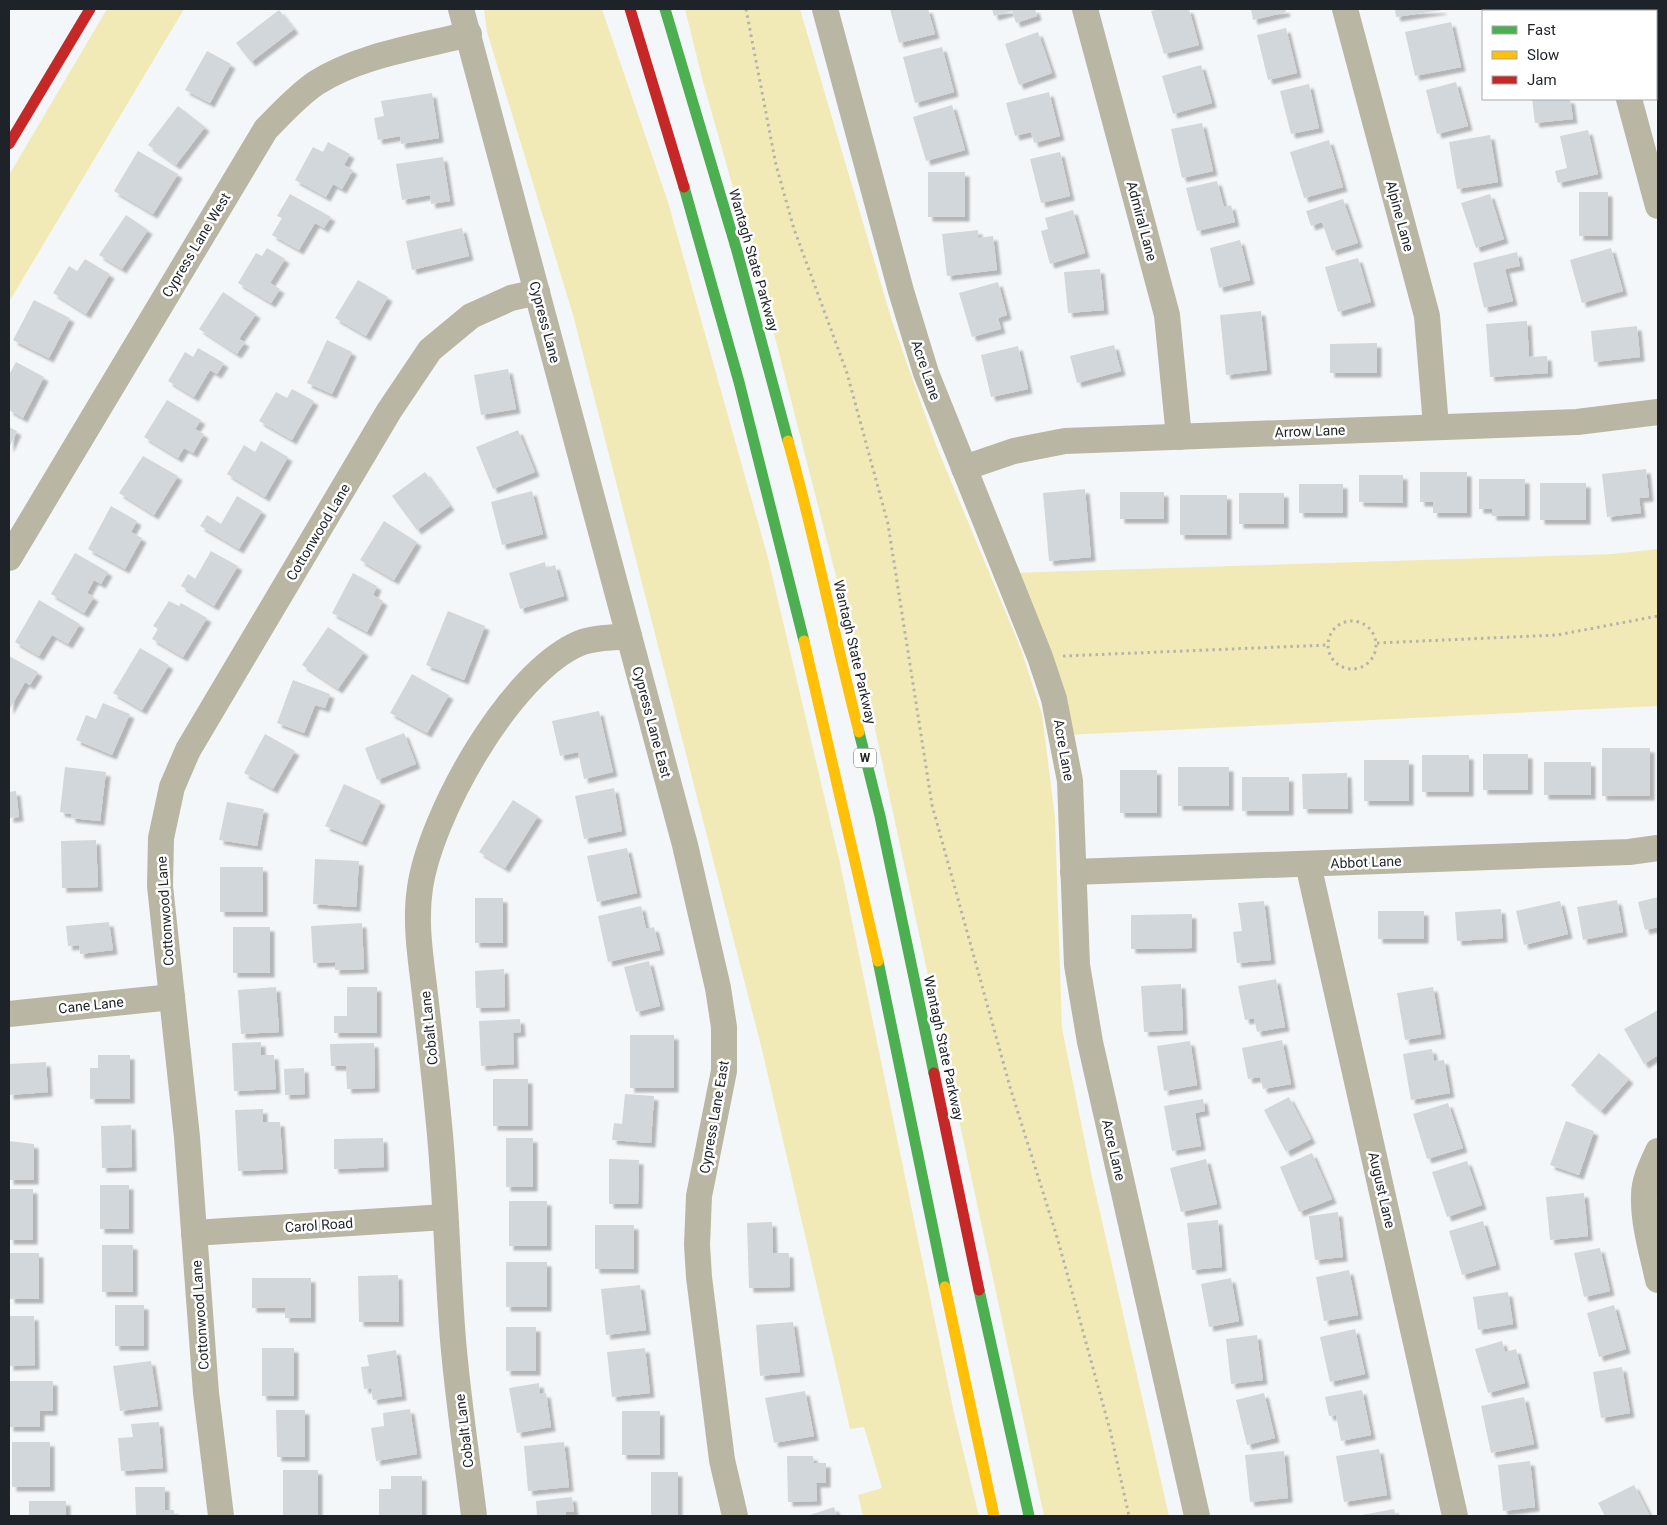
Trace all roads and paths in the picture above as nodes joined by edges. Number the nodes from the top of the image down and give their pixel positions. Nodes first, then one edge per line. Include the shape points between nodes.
1 (90, 9) edge
2 (461, 9) edge
3 (630, 9) edge
4 (665, 9) edge
5 (746, 9) edge
6 (825, 9) edge
7 (1085, 9) edge
8 (1345, 9) edge
9 (469, 34) junction
10 (1629, 100) edge
11 (9, 144) edge
12 (1652, 160) edge
13 (1658, 206) edge
14 (537, 292) junction
15 (1658, 412) edge
16 (1436, 426) junction
17 (1179, 436) junction
18 (964, 468) junction
19 (9, 558) edge
20 (1658, 616) edge
21 (629, 636) junction
22 (1376, 643) junction
23 (1328, 645) junction
24 (1040, 657) junction
25 (1658, 848) edge
26 (1308, 864) junction
27 (1073, 872) junction
28 (172, 996) junction
29 (9, 1014) edge
30 (1658, 1151) edge
31 (445, 1216) junction
32 (194, 1233) junction
33 (1658, 1280) edge
34 (221, 1516) edge
35 (474, 1516) edge
36 (735, 1516) edge
37 (994, 1516) edge
38 (1029, 1516) edge
39 (1129, 1516) edge
40 (1197, 1516) edge
41 (1455, 1516) edge

1 - 11 main road
2 - 9 street, Cypress Lane
3 - 37 main road, W via 755,441 840,789
4 - 38 main road, Wantagh State Parkway / W via 737,251 805,502 834,635 880,816
5 - 39 path via 776,165 794,229 847,373 888,524 932,806 1010,1087 1057,1237 1110,1430
6 - 18 street, Acre Lane via 926,373
7 - 17 street, Admiral Lane via 1167,315
8 - 16 street, Alpine Lane via 1427,316
9 - 14 street, Cypress Lane
9 - 19 street, Cypress Lane West via 374,58 337,72 294,100 266,130
10 - 12 street
12 - 13 street
14 - 21 street, Cypress Lane
14 - 28 street, Cottonwood Lane via 511,298 471,316 430,350 389,411 188,750 172,787 161,838 160,886
15 - 16 street, Arrow Lane via 1577,422
16 - 17 street, Arrow Lane
17 - 18 street, Arrow Lane via 1065,441 1014,451
18 - 24 street, Acre Lane
20 - 22 path via 1557,635
21 - 31 street, Cobalt Lane via 582,642 554,658 529,679 504,710 468,767 427,854 420,890 419,944
21 - 36 street, Cypress Lane East via 685,845 722,1010 724,1071 699,1196 697,1245 722,1460
22 - 23 path via 1370,628 1355,620 1333,630
22 - 23 path via 1373,658 1368,664 1353,669 1333,660
23 - 24 path
24 - 27 street, Acre Lane via 1054,699 1070,781
25 - 26 street, Abbot Lane via 1629,852
26 - 27 street, Abbot Lane
26 - 41 street, August Lane
27 - 40 street, Acre Lane via 1077,966 1090,1042
28 - 29 street, Cane Lane
28 - 32 street, Cottonwood Lane
30 - 33 street via 1643,1194 1648,1238
31 - 32 street, Carol Road
31 - 35 street, Cobalt Lane via 453,1342
32 - 34 street, Cottonwood Lane via 206,1393

